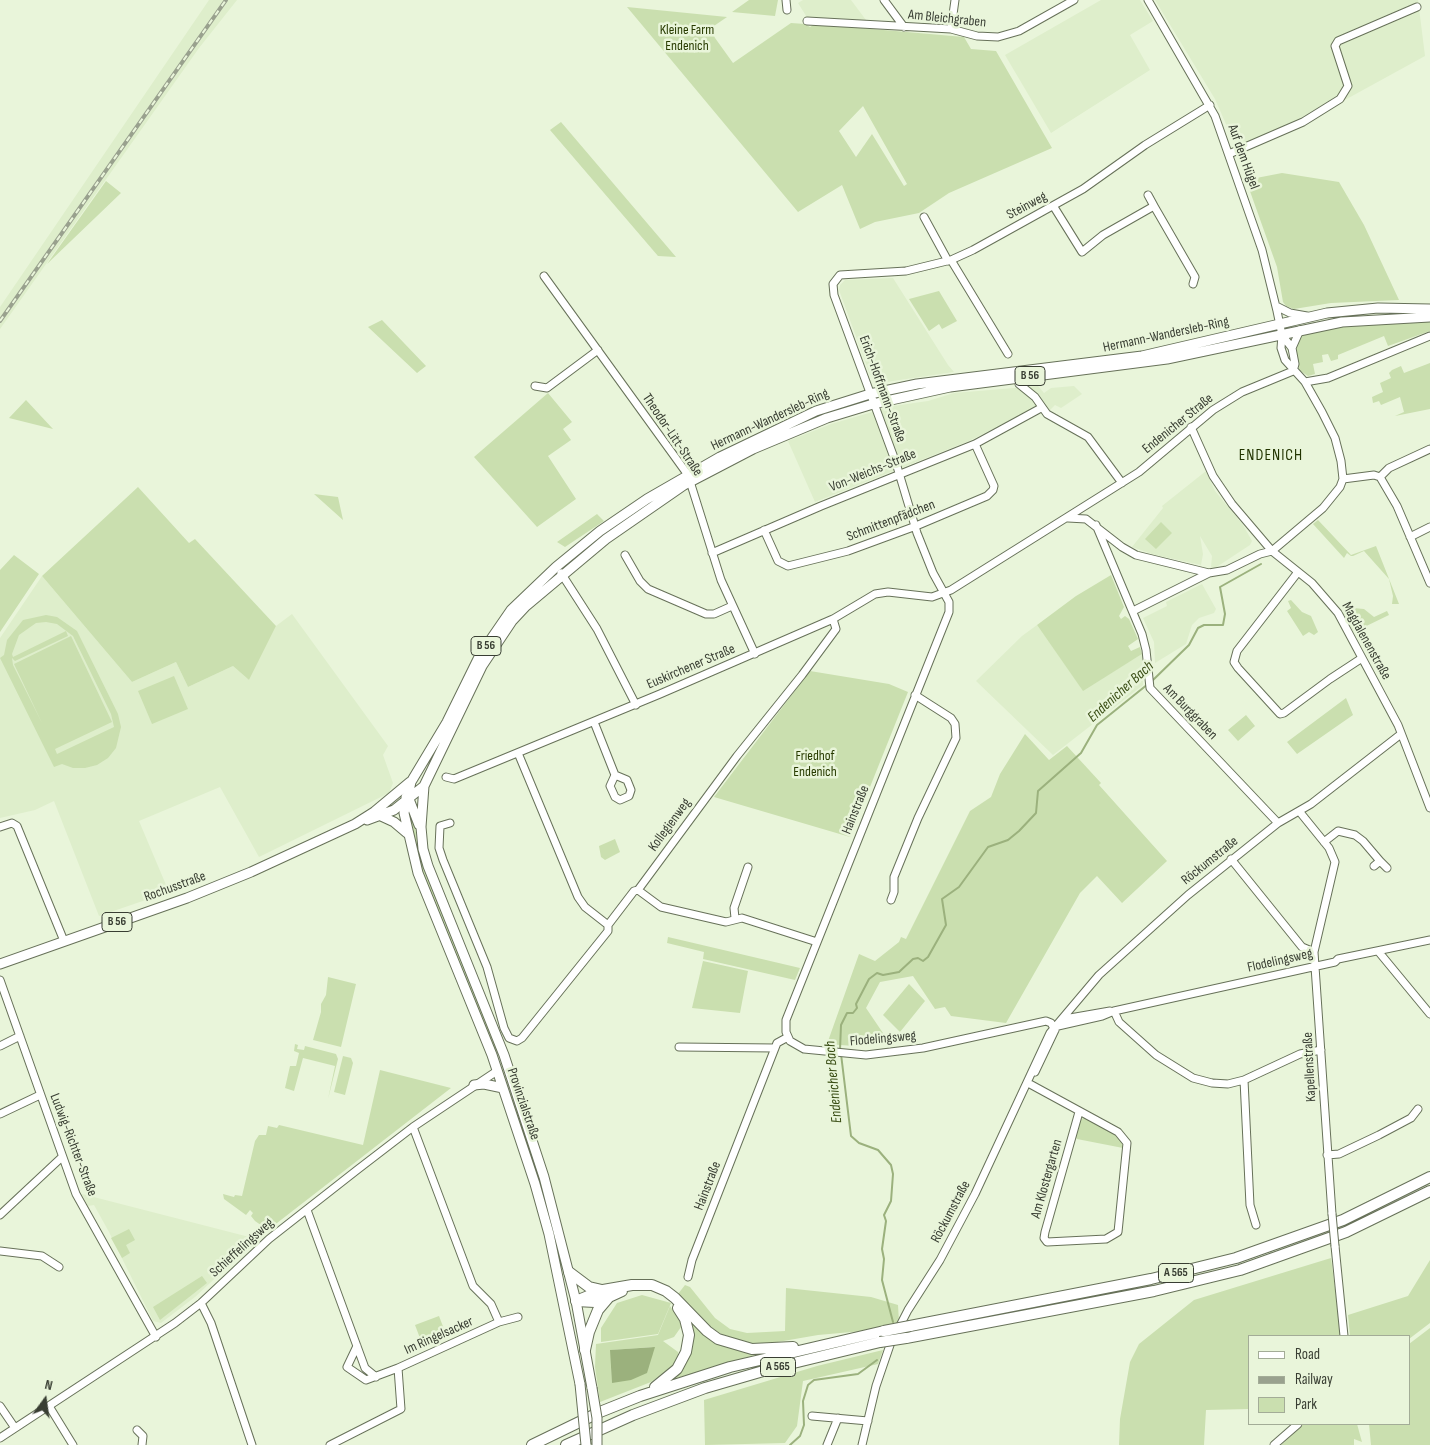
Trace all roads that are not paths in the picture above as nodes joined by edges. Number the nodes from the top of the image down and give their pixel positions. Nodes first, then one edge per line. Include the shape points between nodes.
1 (786, 0) edge
2 (884, 0) edge
3 (954, 0) edge
4 (1074, 0) edge
5 (1148, 0) edge
6 (1417, 7) dead end
7 (788, 10) dead end
8 (807, 21) dead end
9 (904, 27) junction
10 (951, 29) junction
11 (1210, 105) junction
12 (1229, 154) junction
13 (1148, 195) dead end
14 (1054, 206) junction
15 (1154, 206) junction
16 (924, 217) dead end
17 (950, 260) junction
18 (544, 276) dead end
19 (836, 278) joint
20 (1193, 284) dead end
21 (1276, 306) junction
22 (1430, 309) edge
23 (1310, 316) junction
24 (1430, 317) edge
25 (1279, 324) junction
26 (1300, 330) junction
27 (1282, 335) junction
28 (1430, 336) edge
29 (1292, 348) junction
30 (598, 350) junction
31 (1008, 354) dead end
32 (1293, 371) junction
33 (1305, 382) junction
34 (1019, 384) dead end
35 (535, 386) dead end
36 (870, 394) junction
37 (873, 404) junction
38 (1041, 408) junction
39 (1191, 427) junction
40 (975, 444) junction
41 (1430, 449) edge
42 (898, 474) junction
43 (1380, 477) junction
44 (689, 478) junction
45 (1343, 479) junction
46 (1122, 483) junction
47 (1084, 506) junction
48 (1067, 518) junction
49 (1086, 519) junction
50 (1096, 525) junction
51 (916, 526) junction
52 (1430, 527) edge
53 (764, 530) junction
54 (1410, 537) junction
55 (1272, 551) junction
56 (712, 553) junction
57 (625, 556) dead end
58 (556, 567) junction
59 (1298, 572) junction
60 (1210, 573) junction
61 (563, 575) junction
62 (1430, 583) edge
63 (944, 592) junction
64 (732, 606) junction
65 (1133, 611) junction
66 (833, 619) junction
67 (755, 654) junction
68 (1362, 658) junction
69 (915, 695) junction
70 (636, 704) junction
71 (594, 722) junction
72 (1401, 734) junction
73 (518, 753) junction
74 (615, 775) dead end
75 (446, 777) dead end
76 (411, 782) junction
77 (424, 786) junction
78 (394, 796) junction
79 (407, 800) junction
80 (1430, 808) edge
81 (1299, 811) junction
82 (381, 816) junction
83 (450, 823) dead end
84 (1278, 823) junction
85 (355, 824) junction
86 (0, 827) edge
87 (421, 827) junction
88 (407, 833) junction
89 (1324, 842) junction
90 (1231, 859) junction
91 (748, 867) dead end
92 (1387, 868) dead end
93 (638, 890) junction
94 (891, 900) dead end
95 (735, 918) junction
96 (608, 925) junction
97 (64, 940) junction
98 (1430, 940) edge
99 (817, 942) junction
100 (1378, 951) junction
101 (1314, 952) junction
102 (0, 964) edge
103 (1316, 966) junction
104 (0, 980) edge
105 (1077, 1001) junction
106 (1114, 1011) junction
107 (1085, 1014) junction
108 (1430, 1014) edge
109 (1057, 1028) junction
110 (20, 1036) junction
111 (788, 1037) junction
112 (0, 1046) edge
113 (679, 1047) dead end
114 (775, 1048) junction
115 (1321, 1050) junction
116 (504, 1055) junction
117 (497, 1071) junction
118 (1244, 1080) junction
119 (513, 1083) junction
120 (1028, 1083) junction
121 (474, 1085) junction
122 (503, 1088) junction
123 (40, 1095) junction
124 (1418, 1109) dead end
125 (1079, 1112) junction
126 (0, 1114) edge
127 (413, 1127) junction
128 (1327, 1156) junction
129 (62, 1157) junction
130 (1430, 1177) edge
131 (1430, 1191) edge
132 (307, 1210) junction
133 (0, 1215) edge
134 (1256, 1225) dead end
135 (0, 1251) edge
136 (60, 1267) dead end
137 (569, 1272) junction
138 (688, 1277) dead end
139 (562, 1292) junction
140 (606, 1294) junction
141 (576, 1301) junction
142 (201, 1303) junction
143 (682, 1308) junction
144 (566, 1311) junction
145 (518, 1317) dead end
146 (499, 1322) junction
147 (1344, 1335) edge
148 (156, 1337) junction
149 (884, 1345) junction
150 (357, 1346) junction
151 (814, 1347) junction
152 (586, 1350) junction
153 (398, 1368) junction
154 (376, 1377) junction
155 (640, 1396) junction
156 (0, 1406) edge
157 (49, 1406) junction
158 (812, 1416) dead end
159 (838, 1418) junction
160 (868, 1421) junction
161 (1297, 1425) edge
162 (15, 1428) junction
163 (137, 1430) dead end
164 (0, 1438) edge
165 (73, 1445) edge
166 (142, 1445) edge
167 (252, 1445) edge
168 (330, 1445) edge
169 (532, 1445) edge
170 (566, 1445) edge
171 (586, 1445) edge
172 (597, 1445) edge
173 (827, 1445) edge
174 (862, 1445) edge
175 (1274, 1445) edge

1 - 7 street
2 - 9 street
3 - 10 street
4 - 10 street, Am Bleichgraben via 1009,34 977,36
5 - 11 street, Auf dem Hügel
6 - 12 street via 1338,41 1335,46 1348,86 1340,100 1303,122
8 - 9 street, Am Bleichgraben
9 - 10 street, Am Bleichgraben
11 - 12 street, Auf dem Hügel
11 - 14 street, Steinweg
12 - 21 street, Auf dem Hügel via 1262,250
13 - 15 street
14 - 15 street via 1082,252
14 - 17 street, Steinweg
15 - 20 street via 1196,277
16 - 17 street
17 - 19 street, Steinweg via 906,271 840,275
17 - 31 street
18 - 30 street, Theodor-Litt-Straße
19 - 36 street, Erich-Hoffmann-Straße via 834,295
21 - 23 street via 1290,313
21 - 25 street, Auf dem Hügel
22 - 23 main road, Hermann-Wandersleb-Ring / B 56 via 1357,310
23 - 25 main road, Hermann-Wandersleb-Ring / B 56
24 - 26 main road, Hermann-Wandersleb-Ring / B 56 via 1359,320
25 - 27 street, Auf dem Hügel
25 - 36 main road, Hermann-Wandersleb-Ring / B 56 via 1142,356 917,384
26 - 27 main road, Hermann-Wandersleb-Ring / B 56
26 - 29 street
27 - 29 street
27 - 32 street via 1281,348
27 - 37 main road, Hermann-Wandersleb-Ring / B 56 via 1174,358 1097,370 976,382
28 - 33 street via 1328,378
29 - 32 street
30 - 35 street via 547,388
30 - 44 street, Theodor-Litt-Straße
32 - 33 street
32 - 39 street, Endenicher Straße via 1242,392
33 - 45 street via 1335,438
34 - 38 street via 1035,397
36 - 37 street, Erich-Hoffmann-Straße
36 - 44 main road, Hermann-Wandersleb-Ring / B 56 via 816,411
37 - 42 street, Erich-Hoffmann-Straße
37 - 44 main road, Hermann-Wandersleb-Ring / B 56 via 806,426
38 - 40 street, Von-Weichs-Straße
38 - 46 street via 1088,437
39 - 46 street, Endenicher Straße
39 - 55 street, Magdalenenstraße via 1221,489
40 - 42 street, Von-Weichs-Straße
40 - 51 street, Schmittenpfädchen via 994,490 987,496
41 - 43 street via 1389,468
42 - 51 street, Erich-Hoffmann-Straße
42 - 53 street, Von-Weichs-Straße
43 - 45 street via 1374,474
43 - 54 street
44 - 56 street, Theodor-Litt-Straße
44 - 58 main road, Hermann-Wandersleb-Ring / B 56 via 619,517
44 - 61 main road, Hermann-Wandersleb-Ring / B 56
45 - 55 street via 1323,508
46 - 47 street, Endenicher Straße
47 - 48 street, Endenicher Straße
47 - 49 street
48 - 49 street
48 - 63 street, Endenicher Straße
49 - 50 street
50 - 60 street via 1115,542 1136,554
50 - 65 street, Am Burggraben
51 - 53 street, Schmittenpfädchen via 848,551 788,566 778,561
51 - 63 street, Erich-Hoffmann-Straße via 933,573
52 - 54 street
53 - 56 street, Von-Weichs-Straße
54 - 62 street
55 - 59 street, Magdalenenstraße
55 - 60 street via 1227,570
56 - 64 street, Theodor-Litt-Straße
57 - 64 street via 648,589 706,614
58 - 61 street
58 - 76 main road, Hermann-Wandersleb-Ring / B 56 via 511,610 490,639
59 - 68 street, Magdalenenstraße via 1324,594
59 - 68 street via 1234,656 1238,668 1280,714
60 - 65 street
61 - 70 street via 598,629
61 - 77 main road, Hermann-Wandersleb-Ring / B 56 via 518,614 496,643
63 - 66 street, Euskirchener Straße via 932,597 881,593 870,596
63 - 69 street, Hainstraße via 949,612
64 - 67 street, Theodor-Litt-Straße
65 - 84 street, Am Burggraben via 1146,650 1149,684
66 - 67 street, Euskirchener Straße
66 - 93 street, Kollegienweg via 836,629 833,634 714,786
67 - 70 street, Euskirchener Straße
68 - 72 street, Magdalenenstraße
69 - 94 street via 951,718 956,738 894,877
69 - 99 street, Hainstraße
70 - 71 street, Euskirchener Straße
71 - 73 street, Euskirchener Straße
71 - 74 street
72 - 80 street, Magdalenenstraße
72 - 81 street, Röckumstraße
73 - 75 street, Euskirchener Straße via 454,779
73 - 96 street via 578,897 585,907
76 - 78 main road, Rochusstraße / B 56
76 - 79 main road, Provinzialstraße
77 - 79 main road, Rochusstraße / B 56
77 - 87 main road, Provinzialstraße
78 - 79 main road
78 - 85 main road, Rochusstraße / B 56
79 - 82 main road, Rochusstraße / B 56
79 - 87 main road
79 - 88 main road, Provinzialstraße
81 - 84 street, Röckumstraße
81 - 89 street, Kapellenstraße
82 - 85 main road, Rochusstraße / B 56
82 - 88 main road
83 - 96 street, Kollegienweg via 440,826 439,848 487,967 509,1038 516,1041 522,1038 599,942
84 - 90 street, Röckumstraße
85 - 97 main road, Rochusstraße / B 56 via 206,891
86 - 97 street via 12,823 17,826
87 - 116 main road, Provinzialstraße via 428,866
88 - 117 main road, Provinzialstraße via 418,873
89 - 92 street via 1338,832 1346,832 1363,841 1377,863
89 - 101 street, Kapellenstraße via 1333,854 1334,871
90 - 101 street via 1302,947
90 - 105 street, Röckumstraße via 1117,957
91 - 95 street via 734,908
93 - 95 street via 662,907 726,922
93 - 96 street, Kollegienweg
95 - 99 street via 751,920
97 - 102 main road, Rochusstraße / B 56
98 - 100 street, Flodelingsweg
99 - 111 street, Hainstraße via 786,1020
100 - 103 street, Flodelingsweg via 1356,960
100 - 108 street
101 - 103 street, Kapellenstraße
103 - 106 street, Flodelingsweg
103 - 115 street, Kapellenstraße
104 - 110 street, Ludwig-Richter-Straße
105 - 107 street via 1079,1010
105 - 109 street, Röckumstraße
106 - 107 street, Flodelingsweg
106 - 109 street, Flodelingsweg
106 - 118 street via 1119,1022 1140,1042 1164,1062 1184,1073 1212,1084
107 - 109 street, Flodelingsweg via 1070,1018
109 - 111 street, Flodelingsweg via 1036,1023 897,1053 840,1054 804,1049 794,1045
109 - 120 street, Röckumstraße via 1046,1039
110 - 112 street
110 - 123 street, Ludwig-Richter-Straße
111 - 114 street via 777,1043
113 - 114 street
114 - 138 street, Hainstraße
115 - 118 street via 1300,1054
115 - 128 street, Kapellenstraße
116 - 117 main road
116 - 119 main road, Provinzialstraße
117 - 119 main road
117 - 121 street, Schieffelingsweg
117 - 122 main road, Provinzialstraße
118 - 134 street via 1250,1205
119 - 137 main road, Provinzialstraße via 544,1177
120 - 125 street, Am Klostergarten
120 - 149 street, Röckumstraße via 962,1221
121 - 122 main road
121 - 127 street, Schieffelingsweg
122 - 139 main road, Provinzialstraße via 535,1184
123 - 126 street
123 - 129 street, Ludwig-Richter-Straße
124 - 128 street via 1410,1118 1379,1135 1339,1154
125 - 125 street, Am Klostergarten via 1118,1132 1127,1143 1119,1228 1115,1235 1106,1239 1047,1242 1045,1232
127 - 132 street, Schieffelingsweg
127 - 146 street via 473,1286 490,1304
128 - 147 street, Kapellenstraße, bridge
129 - 133 street
129 - 148 street, Ludwig-Richter-Straße via 76,1194
130 - 151 highway, A 565, bridge via 1343,1220 1236,1258 1151,1279
131 - 149 highway, A 565, bridge via 1346,1232 1240,1270 1154,1291 906,1338
132 - 142 street, Schieffelingsweg via 269,1239
132 - 150 street
135 - 136 street via 42,1256
137 - 140 highway via 589,1287
137 - 141 main road, Provinzialstraße
139 - 141 main road
139 - 144 main road, Provinzialstraße
140 - 141 highway via 595,1302
140 - 143 highway via 633,1288 652,1290 665,1293
140 - 152 highway via 592,1321
141 - 144 main road
141 - 152 main road, Provinzialstraße
142 - 148 street, Schieffelingsweg
142 - 167 street via 211,1323
143 - 151 highway via 707,1331 730,1344 752,1349
143 - 155 highway via 689,1335 678,1369
144 - 171 main road, Provinzialstraße, bridge via 580,1384
145 - 146 street, Im Ringelsacker
146 - 153 street, Im Ringelsacker
148 - 157 street, Schieffelingsweg
149 - 160 street, Röckumstraße
149 - 170 highway, A 565 via 777,1367 705,1388
150 - 154 street via 365,1368
150 - 154 street via 347,1367 366,1380
151 - 155 highway, A 565 via 730,1367
152 - 172 main road, Provinzialstraße, bridge via 597,1418
153 - 154 street
153 - 168 street, Im Ringelsacker via 401,1409
155 - 169 highway, A 565
156 - 162 street
157 - 162 street, Schieffelingsweg
157 - 165 street
158 - 159 street
159 - 160 street
159 - 173 street
160 - 174 street, Röckumstraße
161 - 175 street
162 - 164 street, Schieffelingsweg
163 - 166 street via 143,1436

